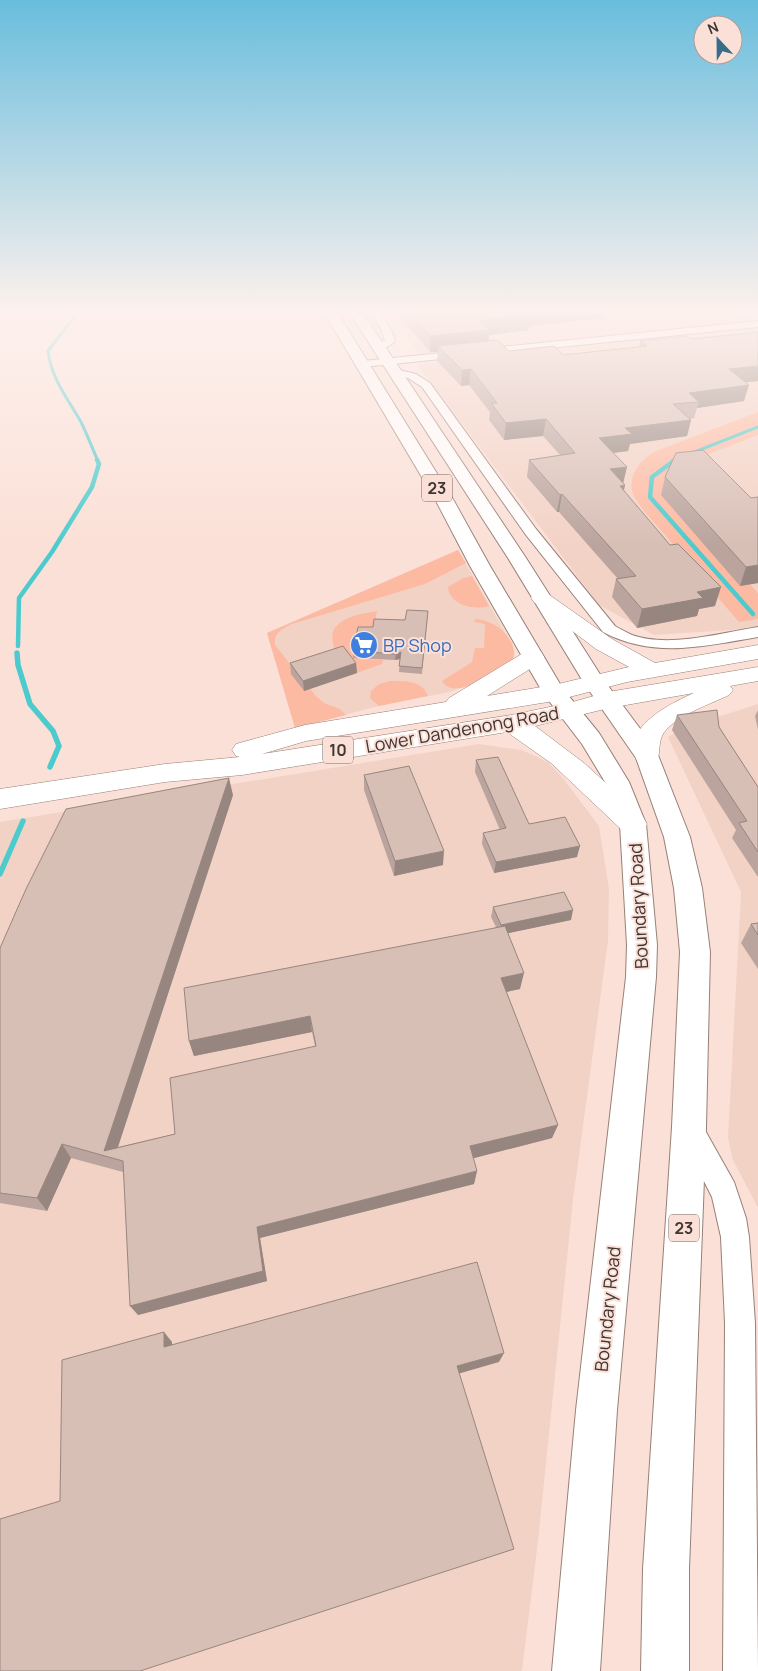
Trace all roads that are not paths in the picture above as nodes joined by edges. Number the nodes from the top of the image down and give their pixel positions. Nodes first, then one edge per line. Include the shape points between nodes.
1 (378, 390) edge
2 (406, 390) edge
3 (430, 390) edge
4 (531, 532) junction
5 (516, 558) junction
6 (541, 598) junction
7 (758, 632) edge
8 (735, 636) junction
9 (533, 657) junction
10 (712, 660) junction
11 (757, 667) edge
12 (651, 670) junction
13 (601, 691) junction
14 (562, 702) junction
15 (448, 710) junction
16 (511, 723) junction
17 (647, 756) junction
18 (164, 773) junction
19 (0, 799) edge
20 (633, 824) junction
21 (690, 1128) junction
22 (576, 1671) edge
23 (665, 1671) edge
24 (741, 1671) edge

1 - 9 main road, Boundary Road / 23
2 - 5 main road, 23
3 - 4 street
4 - 5 street
4 - 8 street via 609,629 646,643 683,643
5 - 6 main road, 23
6 - 12 highway via 604,644
6 - 13 main road, 23
7 - 8 street
8 - 10 street
9 - 14 main road, Boundary Road / 23
9 - 15 highway
10 - 11 highway, Lower Dandenong Road / 10
10 - 12 highway, Lower Dandenong Road / 10
11 - 13 highway, Lower Dandenong Road / 10
11 - 17 highway via 660,722 651,732
12 - 13 highway, Lower Dandenong Road / 10
13 - 14 highway, Lower Dandenong Road / 10
13 - 17 main road, 23
14 - 15 highway, Lower Dandenong Road / 10
14 - 16 highway, Lower Dandenong Road / 10
14 - 20 main road, Boundary Road / 23 via 591,739 617,782
15 - 18 highway, Lower Dandenong Road / 10 via 305,733
16 - 18 highway, Lower Dandenong Road / 10 via 242,766
16 - 20 highway via 579,771
17 - 21 main road, 23 via 677,837 688,888 694,952
18 - 19 highway, Lower Dandenong Road / 10
20 - 22 main road, Boundary Road / 23 via 642,945 641,977 596,1413
21 - 23 main road, 23 via 666,1569
21 - 24 street via 724,1192 735,1237 740,1323

